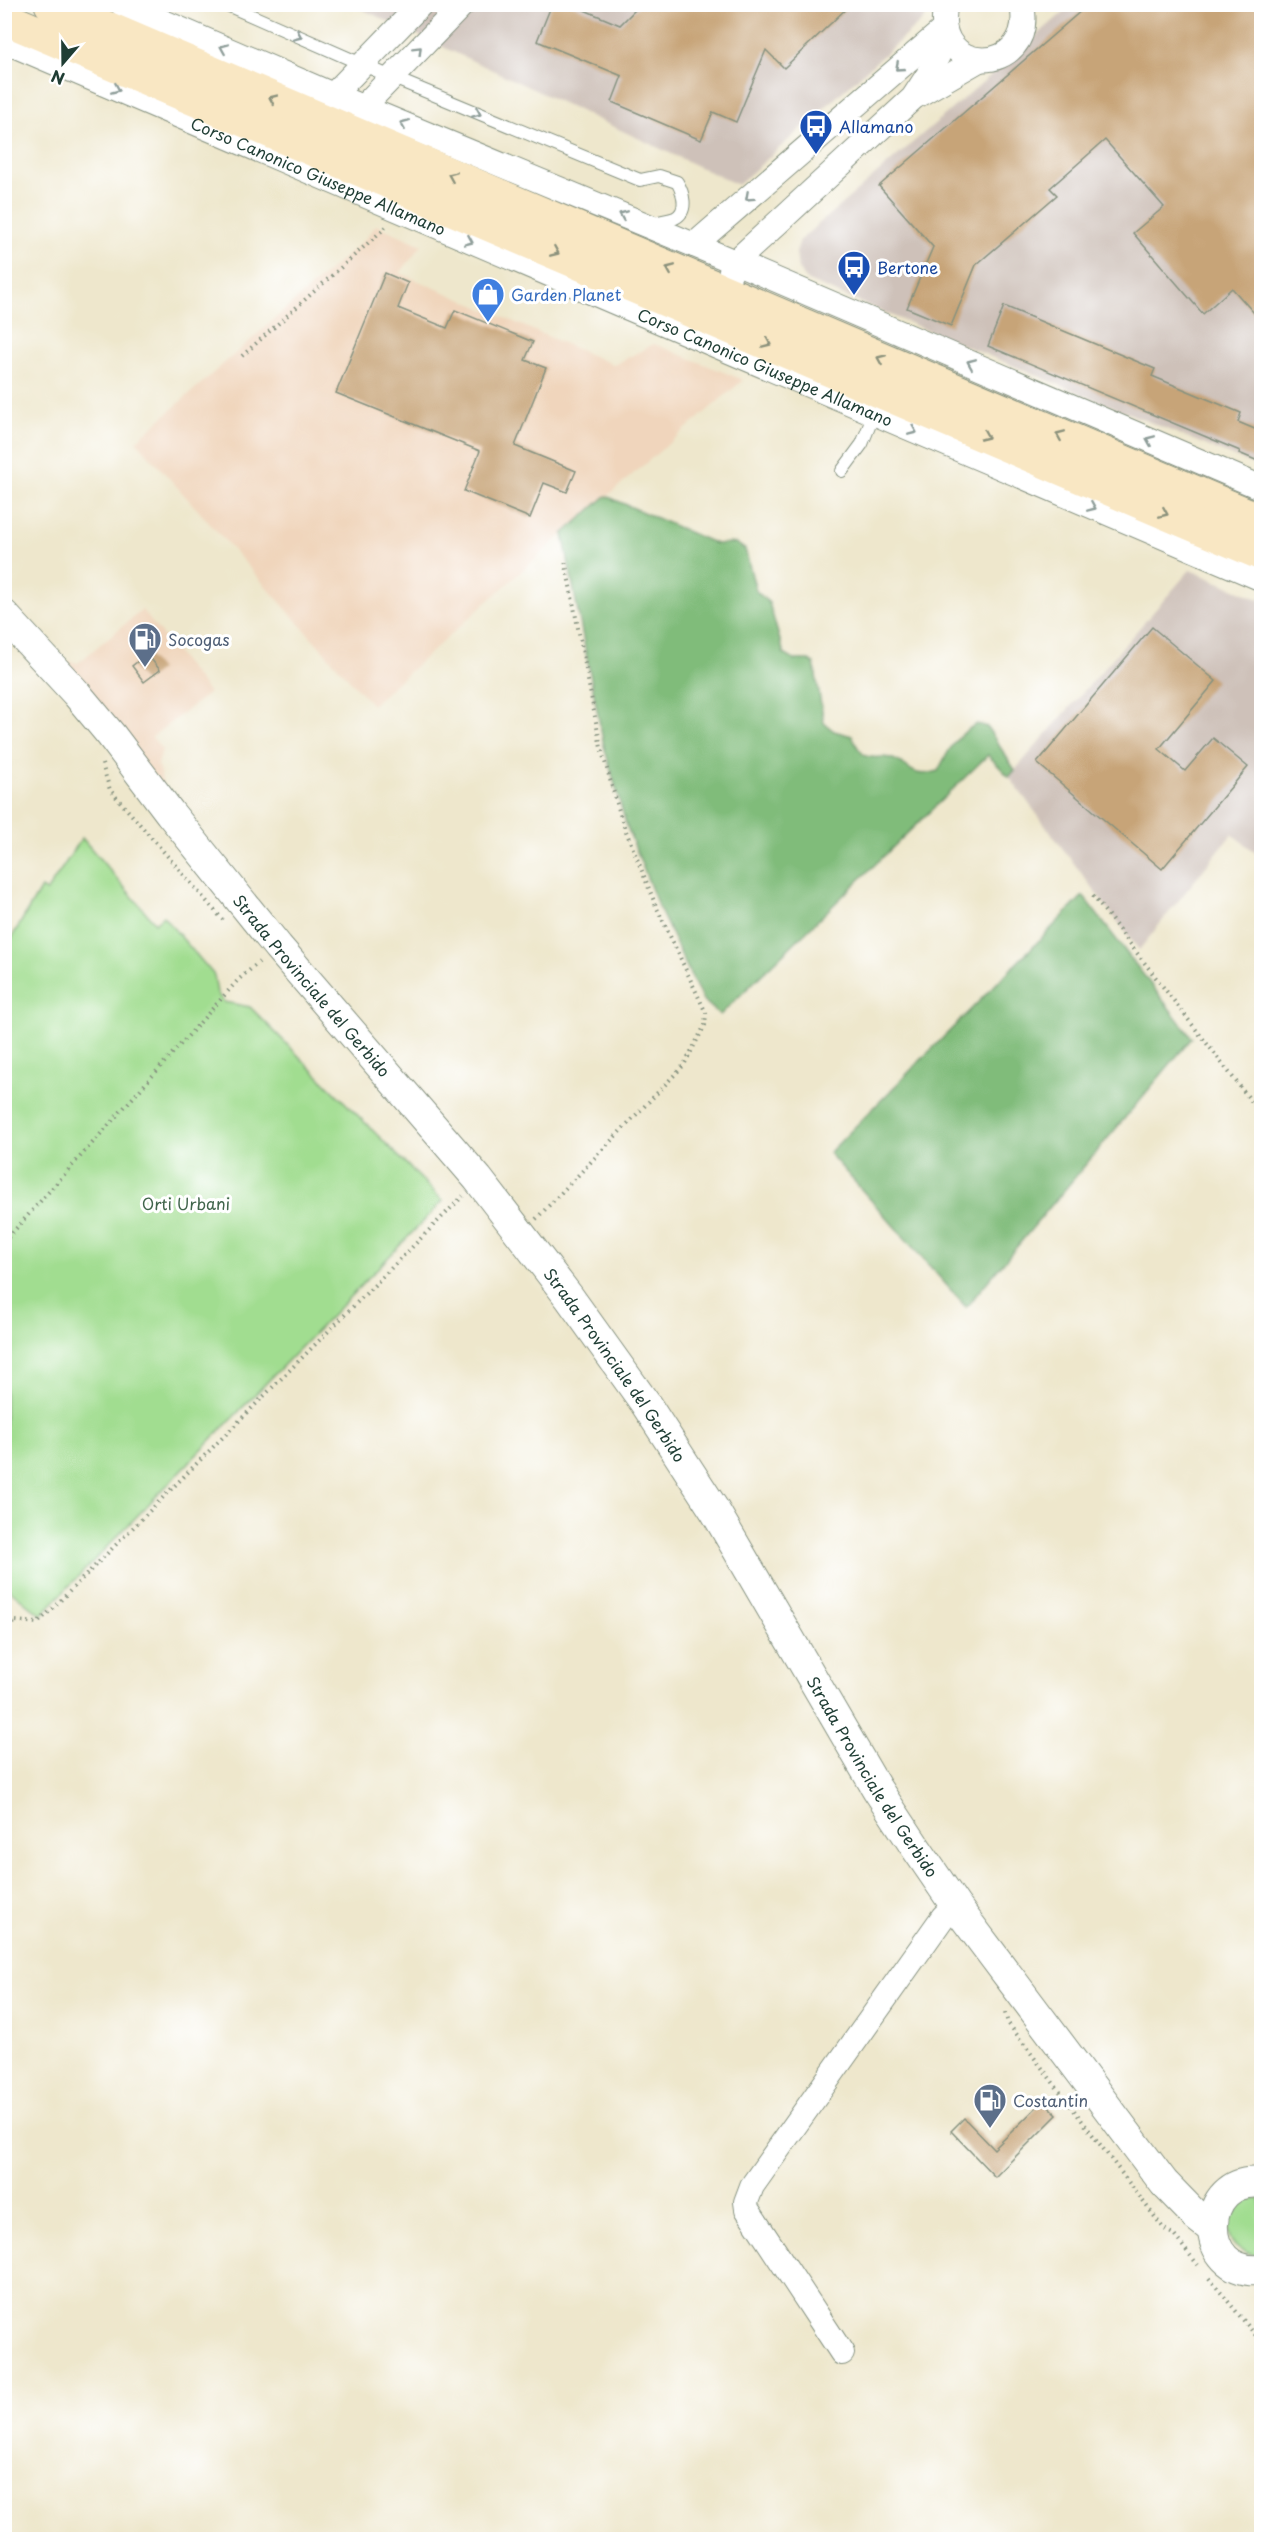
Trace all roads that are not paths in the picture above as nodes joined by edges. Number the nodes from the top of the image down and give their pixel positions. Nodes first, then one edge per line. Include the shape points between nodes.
1 (51, 4) edge
2 (122, 4) edge
3 (225, 4) edge
4 (422, 4) edge
5 (463, 4) edge
6 (931, 4) edge
7 (946, 4) edge
8 (1022, 4) edge
9 (4, 18) edge
10 (945, 33) junction
11 (4, 41) edge
12 (922, 47) junction
13 (979, 60) junction
14 (362, 64) junction
15 (391, 77) junction
16 (333, 95) junction
17 (913, 98) junction
18 (363, 107) junction
19 (793, 158) junction
20 (783, 217) junction
21 (652, 227) junction
22 (694, 245) junction
23 (735, 262) junction
24 (714, 318) junction
25 (874, 414) junction
26 (842, 471) dead end
27 (1262, 488) edge
28 (1262, 521) edge
29 (1262, 554) edge
30 (1262, 579) edge
31 (4, 615) edge
32 (955, 1905) junction
33 (1152, 2167) junction
34 (1262, 2183) edge
35 (1229, 2191) junction
36 (1212, 2228) junction
37 (1253, 2269) edge
38 (1262, 2295) edge
39 (842, 2353) dead end

24 -> 1 main road, Corso Canonico Giuseppe Allamano
16 -> 2 street
3 -> 14 lane
4 - 14 street
15 -> 5 street
6 - 12 street
7 - 10 street
8 - 13 street via 1025,19 1021,37 1012,50 998,58
9 -> 24 main road, Corso Canonico Giuseppe Allamano
10 - 12 street
10 - 13 street via 961,54
10 - 17 street via 928,75
11 -> 24 street, Corso Canonico Giuseppe Allamano via 400,211
12 -> 19 street
13 - 17 street
14 - 15 lane
14 - 16 street
15 - 18 street
15 -> 21 lane via 640,180 659,176 677,182 684,198 680,214 657,221
16 - 18 street
17 - 20 street
21 -> 18 street
19 - 20 street
19 -> 22 street
20 - 23 street
21 - 22 street
22 - 23 street
23 - 24 street
27 -> 23 street
24 - 25 street, Corso Canonico Giuseppe Allamano
28 -> 24 main road, Corso Canonico Giuseppe Allamano
24 -> 29 main road, Corso Canonico Giuseppe Allamano
25 - 26 lane via 862,444
25 -> 30 street, Corso Canonico Giuseppe Allamano
31 - 32 street, Strada Provinciale del Gerbido via 76,693 278,947 410,1098 519,1232 638,1393 715,1511 877,1789
32 - 33 street, Strada Provinciale del Gerbido
32 - 39 street via 752,2186 746,2202
33 - 35 street, Strada Provinciale del Gerbido via 1186,2186
33 - 36 street, Strada Provinciale del Gerbido
34 - 35 street, Strada Provinciale del Gerbido via 1241,2184
35 - 36 street via 1213,2214
36 - 37 street, Strada Provinciale del Gerbido via 1221,2254 1232,2263
37 - 38 street, Strada Provinciale del Gerbido

